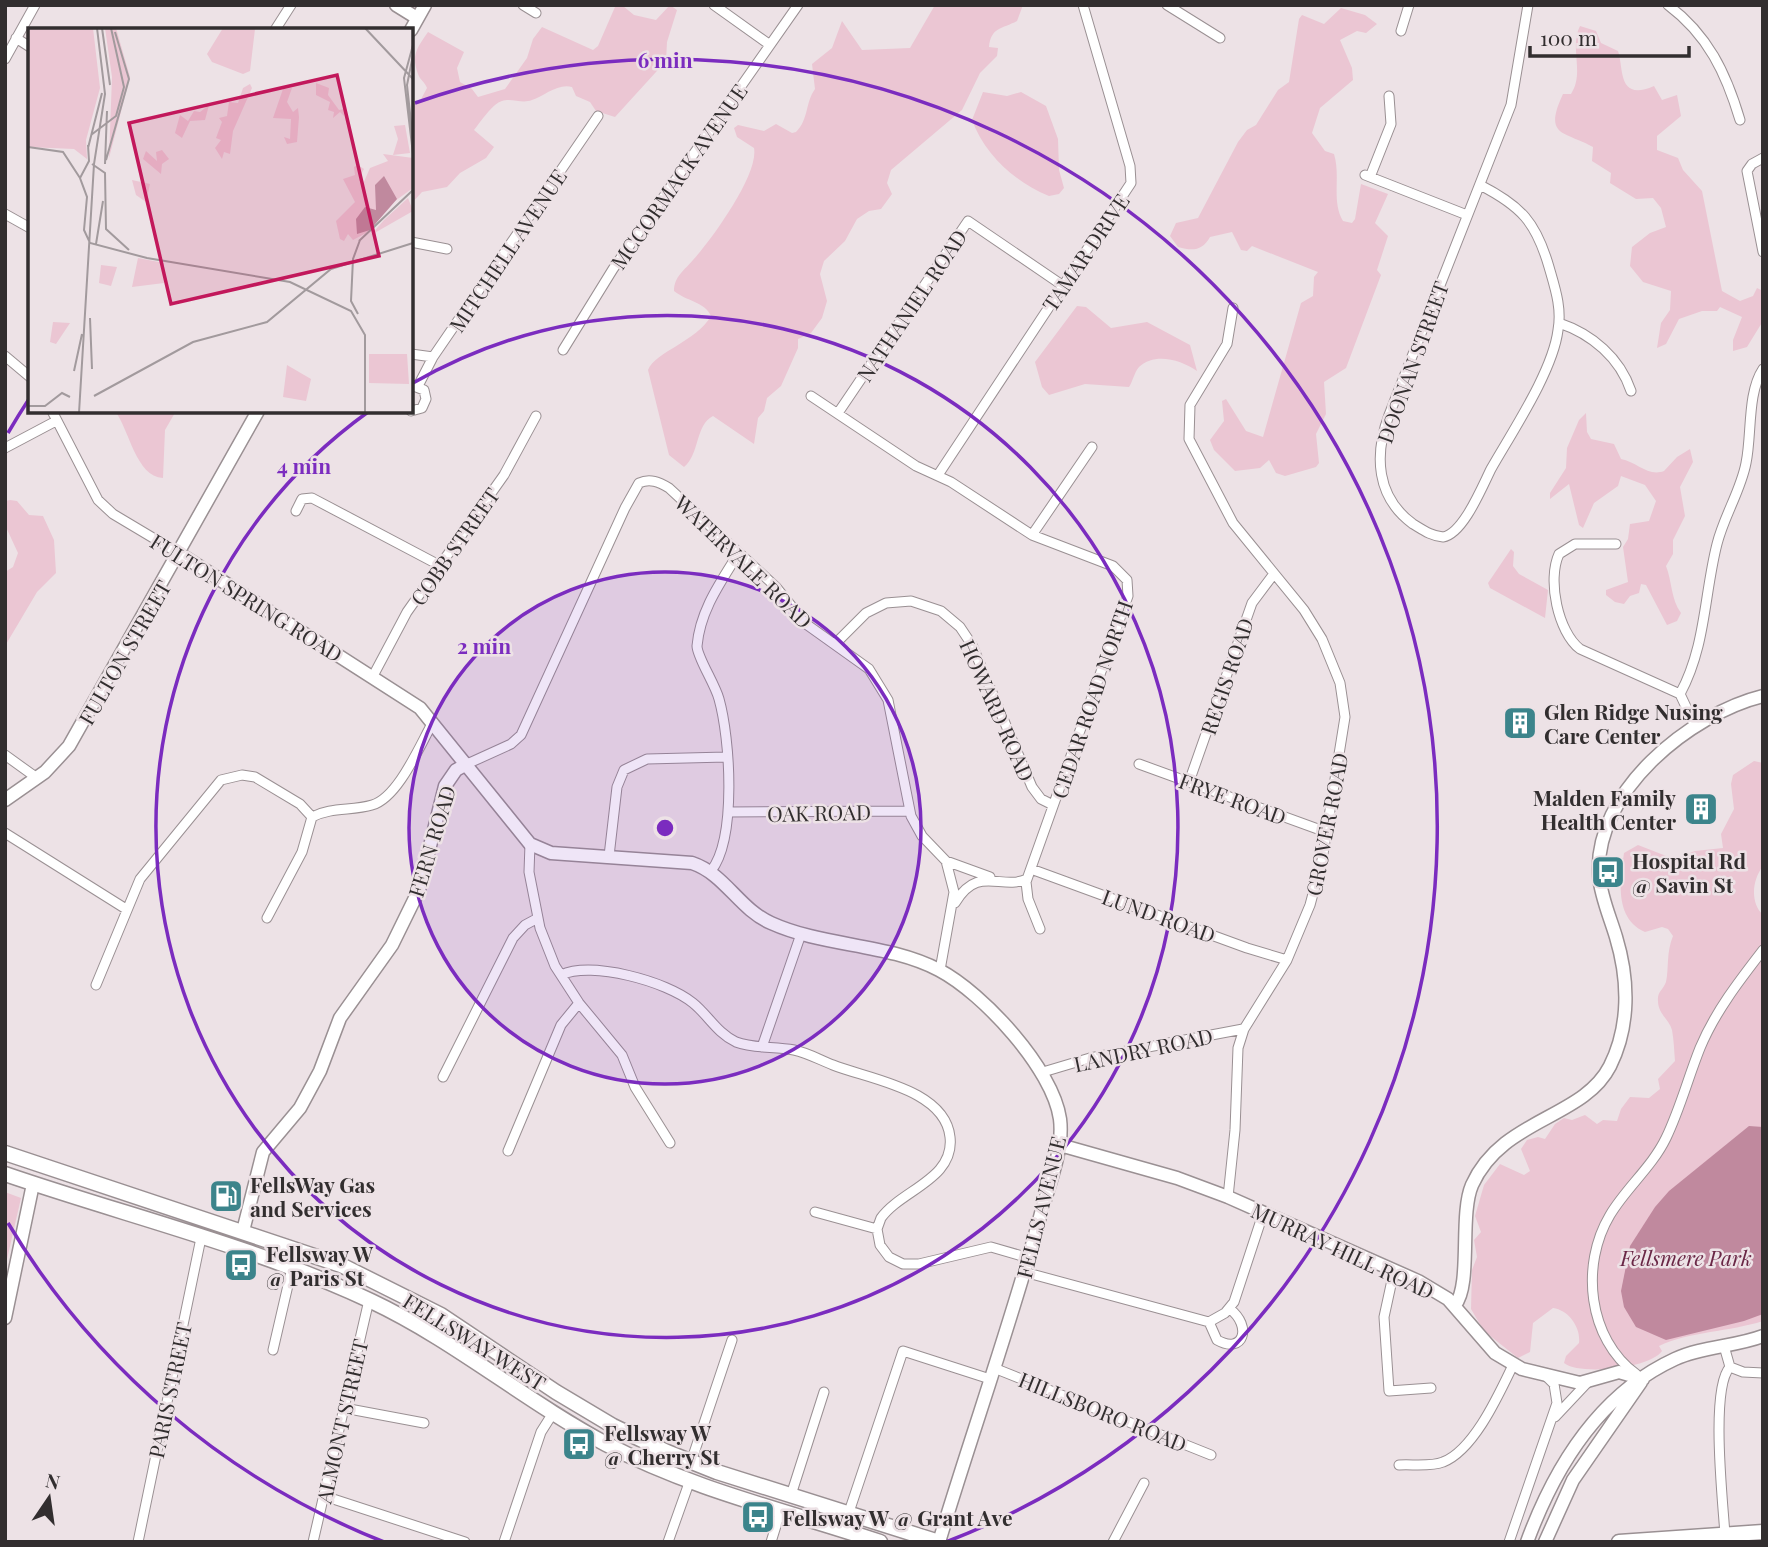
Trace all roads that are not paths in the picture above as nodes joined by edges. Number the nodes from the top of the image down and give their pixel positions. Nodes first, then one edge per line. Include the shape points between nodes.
1 (35, 5) edge
2 (291, 5) edge
3 (396, 5) edge
4 (425, 5) edge
5 (523, 5) edge
6 (714, 5) edge
7 (797, 5) edge
8 (1083, 5) edge
9 (1167, 5) edge
10 (1409, 5) edge
11 (1528, 5) edge
12 (1668, 5) edge
13 (536, 13) dead end
14 (414, 24) edge
15 (276, 28) edge
16 (1401, 31) dead end
17 (16, 38) junction
18 (1220, 38) dead end
19 (770, 45) junction
20 (28, 46) edge
21 (5, 59) edge
22 (1389, 96) dead end
23 (598, 116) dead end
24 (1740, 120) dead end
25 (1763, 158) edge
26 (1480, 185) junction
27 (5, 214) edge
28 (1467, 215) junction
29 (28, 227) edge
30 (413, 242) edge
31 (447, 249) dead end
32 (1763, 252) edge
33 (1062, 285) junction
34 (1233, 308) dead end
35 (1559, 323) junction
36 (563, 350) dead end
37 (413, 354) edge
38 (5, 356) edge
39 (433, 356) junction
40 (1763, 369) edge
41 (28, 375) edge
42 (415, 385) edge
43 (1631, 391) dead end
44 (811, 396) dead end
45 (413, 411) edge
46 (53, 413) edge
47 (257, 413) edge
48 (838, 413) junction
49 (536, 416) dead end
50 (56, 421) junction
51 (1092, 447) dead end
52 (5, 448) edge
53 (938, 475) junction
54 (648, 480) joint
55 (296, 511) dead end
56 (1032, 535) junction
57 (1616, 544) dead end
58 (180, 554) junction
59 (738, 554) junction
60 (439, 565) junction
61 (1273, 575) junction
62 (836, 643) junction
63 (373, 676) junction
64 (1680, 694) junction
65 (1763, 696) edge
66 (433, 722) junction
67 (1695, 726) junction
68 (5, 755) edge
69 (726, 757) junction
70 (467, 764) junction
71 (1139, 764) dead end
72 (37, 778) junction
73 (1189, 782) junction
74 (5, 800) edge
75 (1053, 805) junction
76 (909, 811) junction
77 (728, 813) junction
78 (312, 817) junction
79 (1326, 832) junction
80 (5, 834) edge
81 (530, 844) junction
82 (609, 856) junction
83 (946, 861) junction
84 (1031, 869) junction
85 (711, 871) junction
86 (995, 878) junction
87 (1027, 879) junction
88 (954, 905) junction
89 (126, 909) junction
90 (267, 918) dead end
91 (538, 918) junction
92 (1040, 929) dead end
93 (801, 934) junction
94 (1763, 950) edge
95 (1287, 960) junction
96 (940, 970) junction
97 (561, 975) junction
98 (96, 985) dead end
99 (579, 1003) junction
100 (1243, 1029) junction
101 (762, 1047) junction
102 (1043, 1072) junction
103 (443, 1077) dead end
104 (670, 1143) dead end
105 (1060, 1145) junction
106 (508, 1151) dead end
107 (5, 1153) edge
108 (5, 1174) edge
109 (33, 1184) junction
110 (1228, 1197) junction
111 (815, 1212) dead end
112 (1263, 1214) junction
113 (877, 1229) junction
114 (243, 1231) junction
115 (201, 1238) junction
116 (1029, 1258) junction
117 (292, 1268) junction
118 (1394, 1271) junction
119 (1024, 1272) junction
120 (369, 1300) junction
121 (1454, 1304) junction
122 (1230, 1309) junction
123 (5, 1318) edge
124 (1209, 1322) junction
125 (1763, 1336) edge
126 (732, 1340) dead end
127 (1724, 1346) junction
128 (273, 1350) dead end
129 (1513, 1365) junction
130 (1730, 1367) junction
131 (992, 1373) junction
132 (1763, 1373) edge
133 (1546, 1376) junction
134 (1643, 1379) junction
135 (1587, 1383) junction
136 (1432, 1388) dead end
137 (824, 1392) dead end
138 (344, 1408) junction
139 (553, 1413) junction
140 (1551, 1421) junction
141 (424, 1423) dead end
142 (1211, 1455) dead end
143 (691, 1462) junction
144 (1399, 1465) dead end
145 (689, 1483) junction
146 (1144, 1483) dead end
147 (791, 1495) junction
148 (324, 1496) junction
149 (849, 1511) junction
150 (780, 1513) junction
151 (1763, 1532) edge
152 (1725, 1535) junction
153 (1677, 1540) edge
154 (138, 1542) edge
155 (313, 1542) edge
156 (465, 1542) edge
157 (504, 1542) edge
158 (668, 1542) edge
159 (771, 1542) edge
160 (880, 1542) edge
161 (939, 1542) edge
162 (1114, 1542) edge
163 (1509, 1542) edge
164 (1527, 1542) edge
165 (1545, 1542) edge
166 (1619, 1542) edge

1 - 17 street
2 - 15 street
3 - 14 street
4 - 14 street
5 - 13 street
6 - 19 street
7 - 19 street, MCCORMACK AVENUE
8 - 33 street, TAMAR DRIVE via 1131,178 1129,189
9 - 18 street
10 - 16 street
11 - 26 street, DOONAN STREET via 1511,105
12 - 24 street via 1712,50 1729,82
17 - 20 street
17 - 21 street
19 - 36 street, MCCORMACK AVENUE via 613,269
22 - 28 street via 1391,124 1368,176
23 - 39 street, MITCHELL AVENUE
25 - 32 street via 1747,173
26 - 28 street, DOONAN STREET
26 - 35 street via 1517,206 1531,223 1557,293
27 - 29 street
28 - 35 street, DOONAN STREET via 1381,440 1382,483 1408,519 1438,537 1456,531 1531,397 1553,349
30 - 31 street
33 - 48 street, NATHANIEL ROAD via 968,221
33 - 53 street, TAMAR DRIVE
34 - 61 street, GROVER ROAD via 1229,339 1188,416 1189,439 1233,523
35 - 43 street via 1592,340 1620,365
37 - 39 street
38 - 41 street
39 - 42 street, MITCHELL AVENUE
40 - 64 street via 1746,465 1724,520 1698,652
42 - 45 street, MITCHELL AVENUE via 426,394 424,405
44 - 48 street, CEDAR ROAD NORTH
46 - 50 street, FULTON SPRING ROAD
47 - 58 street, FULTON STREET
48 - 53 street, CEDAR ROAD NORTH via 916,466
49 - 60 street, COBB STREET via 508,468
50 - 52 street
50 - 58 street, FULTON SPRING ROAD via 105,507
51 - 56 street
53 - 56 street, CEDAR ROAD NORTH
54 - 59 street, WATERVALE ROAD via 668,488
54 - 70 street, FERN ROAD via 638,485 625,508 522,735
55 - 60 street via 301,500 310,497
56 - 75 street, CEDAR ROAD NORTH via 1116,568 1129,588
57 - 64 street via 1587,542 1559,554 1556,588 1567,637 1593,656
58 - 63 street, FULTON SPRING ROAD
58 - 72 street, FULTON STREET via 76,735
59 - 62 street, WATERVALE ROAD via 776,587 806,624
59 - 69 street via 710,599 697,646 720,700
60 - 63 street, COBB STREET
61 - 73 street, REGIS ROAD via 1252,603
61 - 79 street, GROVER ROAD via 1311,620 1343,692 1345,717
62 - 75 street, HOWARD ROAD via 866,613 886,603 925,604 951,618 972,645 1032,787
62 - 76 street, WATERVALE ROAD via 869,669 886,693
63 - 66 street, FULTON SPRING ROAD
64 - 67 street
65 - 67 street via 1726,708
66 - 70 street, FULTON SPRING ROAD
66 - 78 street via 384,799 372,806
67 - 121 street via 1643,771 1618,804 1601,846 1599,876 1618,942 1626,995 1624,1030 1609,1067 1590,1091 1526,1127 1480,1169 1468,1197 1463,1280 1460,1298
68 - 72 street
69 - 77 street
69 - 82 street via 647,759 624,770 617,788
70 - 81 street, FULTON SPRING ROAD
70 - 114 street, FERN ROAD via 456,770 445,786 423,877 392,945 340,1018 300,1108 263,1152
71 - 73 street, FRYE ROAD
72 - 74 street, FULTON STREET
73 - 79 street, FRYE ROAD
75 - 84 street, CEDAR ROAD NORTH
76 - 77 street, OAK ROAD
76 - 83 street, WATERVALE ROAD via 922,836
77 - 85 street via 721,851
78 - 89 street via 300,804 255,777 235,775 221,780 141,879
78 - 90 street via 302,852
79 - 95 street, GROVER ROAD via 1310,905
80 - 89 street
81 - 82 street, FELLS AVENUE via 551,853
81 - 91 street
82 - 85 street, FELLS AVENUE via 681,860
83 - 86 street, WATERVALE ROAD
83 - 88 street
84 - 87 street, CEDAR ROAD NORTH
84 - 95 street, LUND ROAD
85 - 93 street, FELLS AVENUE via 741,905
86 - 87 street
86 - 88 street via 972,886
87 - 92 street via 1026,893
88 - 96 street
89 - 98 street
91 - 97 street
91 - 103 street via 513,938
93 - 96 street, FELLS AVENUE via 882,951
93 - 101 street
94 - 134 street via 1739,979 1708,1031 1665,1141 1618,1203 1599,1240 1592,1283 1598,1320 1618,1359
95 - 100 street, GROVER ROAD
96 - 102 street, FELLS AVENUE via 994,1016
97 - 99 street
97 - 101 street via 581,970 605,972 673,991 696,1005 725,1036
99 - 104 street via 622,1055 635,1087
99 - 106 street via 561,1025
100 - 102 street, LANDRY ROAD via 1090,1058
100 - 110 street, GROVER ROAD
101 - 113 street via 799,1051 892,1083 925,1101 945,1120 950,1140 943,1166 889,1208
102 - 105 street, FELLS AVENUE via 1059,1111
105 - 110 street, MURRAY HILL ROAD
105 - 116 street, FELLS AVENUE
107 - 114 main road, FELLSWAY WEST
108 - 109 main road, FELLSWAY WEST
109 - 115 main road, FELLSWAY WEST
109 - 123 street
110 - 112 street, MURRAY HILL ROAD
111 - 113 street
112 - 118 street, MURRAY HILL ROAD
112 - 122 street
113 - 116 street via 887,1254 903,1264 990,1247
114 - 143 main road, FELLSWAY WEST via 341,1265 418,1302 593,1414
115 - 117 main road, FELLSWAY WEST
115 - 154 street, PARIS STREET
116 - 119 street, FELLS AVENUE
117 - 120 main road, FELLSWAY WEST
117 - 128 street
118 - 121 street, MURRAY HILL ROAD
118 - 136 street via 1384,1317 1388,1391
119 - 124 street
119 - 131 street, FELLS AVENUE
120 - 138 street, ALMONT STREET
120 - 139 main road, FELLSWAY WEST via 430,1332
121 - 129 street, MURRAY HILL ROAD via 1495,1353
122 - 124 street
122 - 124 street via 1244,1328 1236,1343 1226,1345 1217,1340
125 - 127 street
126 - 143 street
127 - 130 street
127 - 134 street via 1674,1359
129 - 133 street, MURRAY HILL ROAD
129 - 144 street via 1473,1437 1443,1462
130 - 132 street
130 - 152 street via 1723,1380 1719,1431
131 - 142 street, HILLSBORO ROAD
131 - 149 street, HILLSBORO ROAD via 903,1351
131 - 161 street, FELLS AVENUE
133 - 135 street, MURRAY HILL ROAD
133 - 140 street via 1558,1399
134 - 135 street, MURRAY HILL ROAD via 1619,1372
134 - 164 street via 1615,1398 1581,1437 1547,1494
134 - 165 street via 1573,1480
135 - 140 street
137 - 147 street
138 - 141 street
138 - 148 street, ALMONT STREET
139 - 145 main road, FELLSWAY WEST
139 - 157 street via 541,1432
140 - 163 street
143 - 147 main road, FELLSWAY WEST
145 - 150 main road, FELLSWAY WEST
145 - 158 street
146 - 162 street
147 - 149 main road, FELLSWAY WEST
148 - 155 street, ALMONT STREET
148 - 156 street
149 - 161 main road, FELLSWAY WEST
150 - 159 street
150 - 160 main road, FELLSWAY WEST
151 - 152 main road
152 - 153 main road
153 - 166 main road

